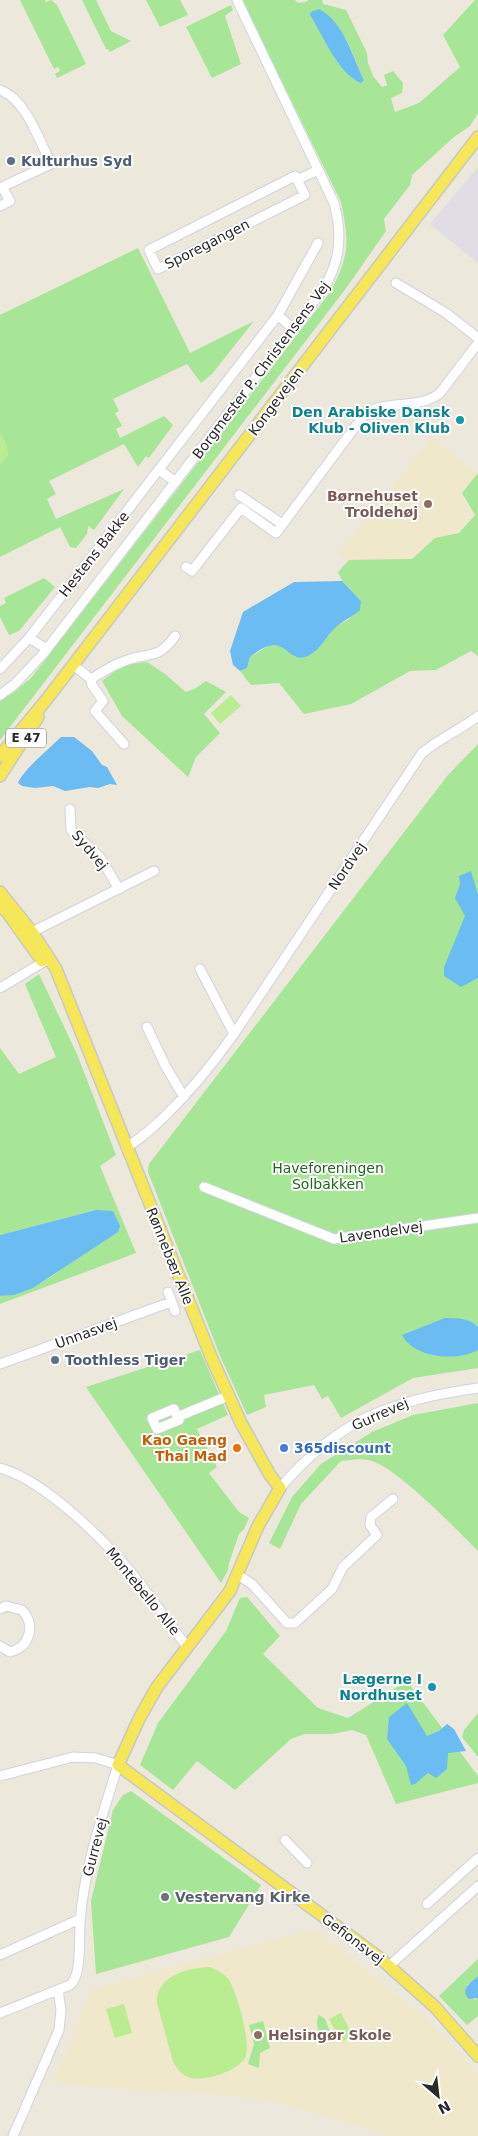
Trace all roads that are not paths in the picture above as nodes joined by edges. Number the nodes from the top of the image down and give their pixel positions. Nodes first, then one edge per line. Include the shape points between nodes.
1 (236, 0) edge
2 (0, 90) edge
3 (478, 137) edge
4 (318, 170) junction
5 (297, 180) junction
6 (0, 206) edge
7 (318, 243) dead end
8 (396, 283) dead end
9 (278, 315) junction
10 (293, 328) junction
11 (478, 338) edge
12 (478, 343) edge
13 (159, 470) junction
14 (176, 482) junction
15 (239, 495) dead end
16 (282, 524) junction
17 (186, 568) dead end
18 (175, 636) dead end
19 (29, 638) junction
20 (47, 649) junction
21 (73, 665) junction
22 (0, 669) edge
23 (91, 679) junction
24 (0, 695) edge
25 (47, 700) junction
26 (478, 716) edge
27 (28, 721) junction
28 (124, 744) dead end
29 (0, 756) edge
30 (0, 764) edge
31 (0, 776) edge
32 (70, 809) dead end
33 (154, 871) dead end
34 (119, 888) junction
35 (0, 894) edge
36 (0, 905) edge
37 (32, 932) junction
38 (46, 960) junction
39 (200, 969) dead end
40 (0, 988) edge
41 (147, 1027) dead end
42 (234, 1034) junction
43 (184, 1097) junction
44 (126, 1147) junction
45 (204, 1187) dead end
46 (478, 1218) edge
47 (168, 1292) dead end
48 (171, 1302) junction
49 (175, 1311) dead end
50 (0, 1364) edge
51 (478, 1388) edge
52 (228, 1396) junction
53 (177, 1417) dead end
54 (0, 1468) edge
55 (280, 1488) junction
56 (393, 1499) dead end
57 (238, 1575) junction
58 (0, 1609) edge
59 (0, 1646) edge
60 (188, 1647) junction
61 (118, 1765) junction
62 (0, 1776) edge
63 (285, 1840) dead end
64 (478, 1858) edge
65 (307, 1863) dead end
66 (478, 1886) edge
67 (427, 1904) dead end
68 (80, 1919) junction
69 (0, 1955) edge
70 (389, 1966) junction
71 (58, 1990) junction
72 (0, 2014) edge
73 (478, 2056) edge
74 (14, 2136) edge

1 - 4 street, Borgmester P. Christensens Vej
2 - 6 street via 21,104 51,164 2,187 10,201
3 - 21 main road, Kongevejen / E 47
4 - 5 street, Sporegangen
4 - 10 street, Borgmester P. Christensens Vej via 338,218 339,249 330,278
5 - 5 street, Sporegangen via 305,195 158,269 148,250 295,176
7 - 9 street, Hestens Bakke
8 - 11 street via 446,313
9 - 10 street
9 - 13 street, Hestens Bakke
10 - 14 street, Borgmester P. Christensens Vej
12 - 16 street via 433,399 370,410 364,415
13 - 14 street
13 - 19 street, Hestens Bakke
14 - 20 street, Borgmester P. Christensens Vej
15 - 16 street
16 - 17 street via 276,533 240,508 192,571
18 - 23 street via 160,653 121,662
19 - 20 street
19 - 22 street, Hestens Bakke
20 - 24 street, Borgmester P. Christensens Vej via 16,684
21 - 23 street
21 - 25 main road, Kongevejen / E 47
23 - 28 street via 103,701 94,711
25 - 27 main road, Kongevejen / E 47
25 - 31 main road, Kongevejen / E 47
26 - 42 street, Nordvej via 422,753
27 - 29 main road, Kongevejen / E 47
27 - 30 main road
32 - 34 street, Sydvej via 71,830 100,857
33 - 34 street
34 - 37 street
35 - 37 main road, Rønnebær Alle
36 - 38 main road, Rønnebær Alle
37 - 38 main road, Rønnebær Alle
38 - 40 street
38 - 44 main road, Rønnebær Alle via 56,969
39 - 42 street
41 - 43 street
42 - 43 street, Nordvej
43 - 44 street, Nordvej via 139,1141
44 - 52 main road, Rønnebær Alle
45 - 46 street, Lavendelvej via 334,1239
47 - 48 street
48 - 49 street
48 - 50 street, Unnasvej
51 - 55 street, Gurrevej via 405,1401 359,1421 317,1450
52 - 53 street
52 - 55 main road, Rønnebær Alle
54 - 60 street, Montebello Alle via 41,1489 75,1514 130,1571
55 - 57 main road, Gurrevej via 258,1526
56 - 57 street via 371,1518 370,1525 377,1535 343,1567 332,1589 295,1623 287,1623 252,1584
57 - 60 main road, Gurrevej via 220,1606
58 - 59 street via 6,1606 22,1610 30,1622 30,1632 28,1639 16,1650 10,1652
60 - 61 main road, Gurrevej via 157,1687
61 - 62 street via 96,1758 73,1757
61 - 68 street, Gurrevej via 94,1844
61 - 70 main road, Gefionsvej
63 - 65 street
64 - 67 street
66 - 70 street
68 - 69 street
68 - 71 street, Gurrevej via 77,1977 70,1985
70 - 73 main road, Gefionsvej via 435,2007
71 - 72 street
71 - 74 street via 61,2010 58,2030

